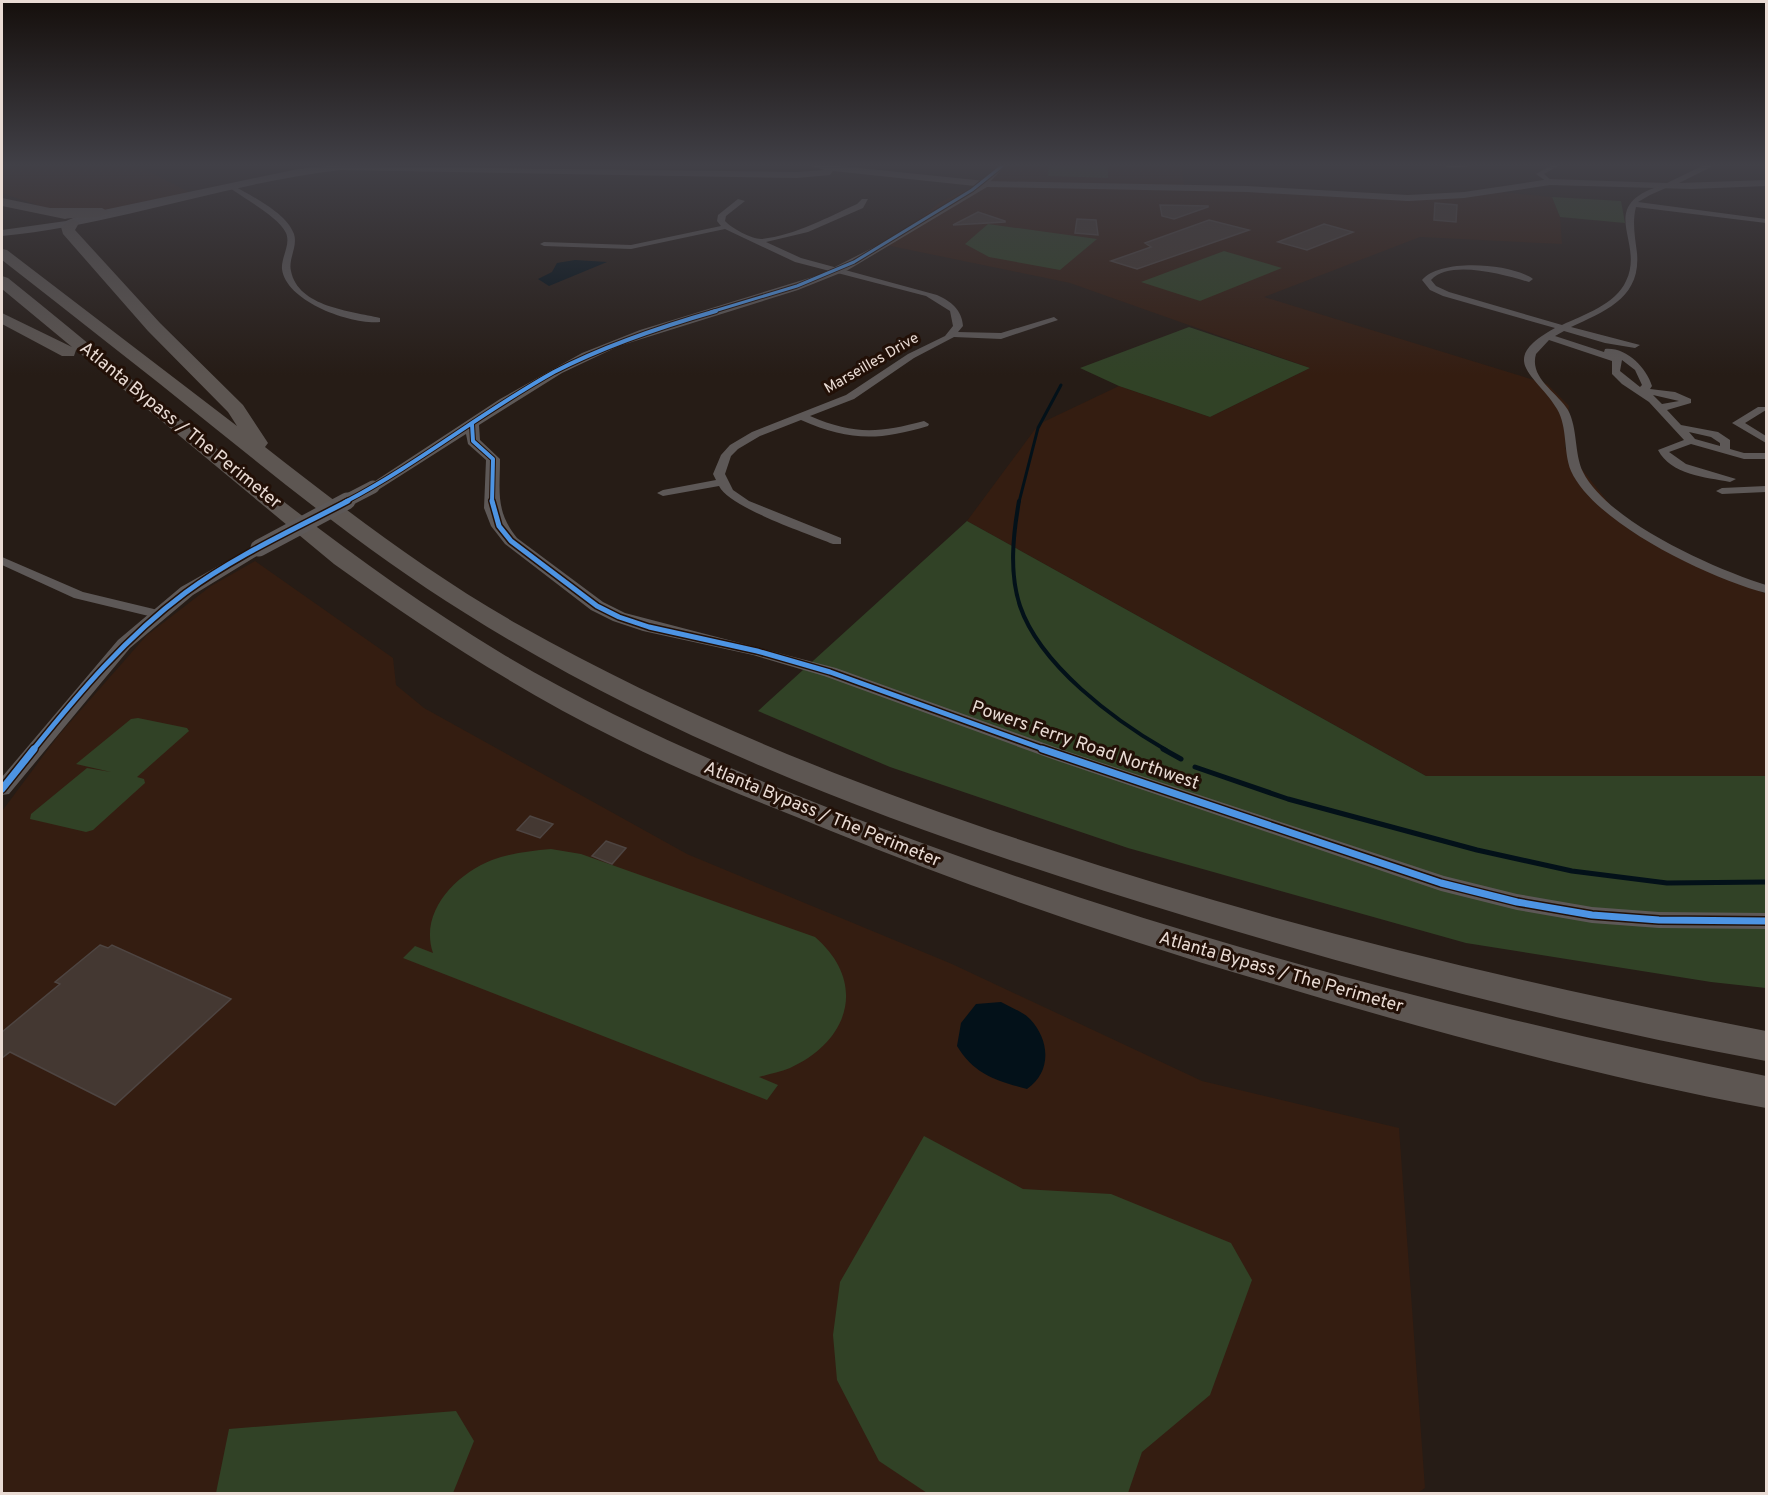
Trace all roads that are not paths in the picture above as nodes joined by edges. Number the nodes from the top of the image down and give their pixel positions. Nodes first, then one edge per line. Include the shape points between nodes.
1 (84, 236) edge
2 (290, 236) edge
3 (682, 236) edge
4 (745, 236) edge
5 (782, 236) edge
6 (899, 236) edge
7 (1631, 236) edge
8 (758, 242) junction
9 (544, 244) dead end
10 (2, 253) edge
11 (837, 271) junction
12 (1529, 279) dead end
13 (2, 281) edge
14 (2, 318) edge
15 (377, 320) dead end
16 (1054, 320) dead end
17 (1565, 328) junction
18 (952, 334) junction
19 (1549, 337) junction
20 (1635, 345) dead end
21 (1617, 359) junction
22 (1631, 360) junction
23 (133, 388) junction
24 (1642, 391) junction
25 (1660, 407) junction
26 (1762, 409) dead end
27 (803, 417) junction
28 (472, 424) junction
29 (924, 424) dead end
30 (1678, 427) junction
31 (1767, 440) edge
32 (447, 441) junction
33 (1691, 441) junction
34 (480, 451) junction
35 (1724, 452) junction
36 (263, 456) junction
37 (1767, 456) edge
38 (405, 468) junction
39 (1730, 479) dead end
40 (721, 482) junction
41 (1767, 489) edge
42 (1722, 491) dead end
43 (663, 493) dead end
44 (837, 541) dead end
45 (2, 561) edge
46 (1767, 589) edge
47 (157, 614) junction
48 (2, 789) edge
49 (1767, 921) edge
50 (1767, 1046) edge
51 (1767, 1092) edge

1 - 36 highway via 154,327 236,409 254,434
2 - 15 street via 287,273 305,297 328,309
3 - 9 street via 631,246
4 - 8 street
5 - 8 street
6 - 11 street
7 - 17 street via 1631,281 1618,298
8 - 11 street via 798,260
10 - 36 highway, Atlanta Bypass / The Perimeter
11 - 18 street via 940,299 958,316 958,326
11 - 28 street via 621,340 545,377
12 - 17 street via 1455,268 1432,272 1426,280 1446,294
13 - 23 highway, Atlanta Bypass / The Perimeter
14 - 23 highway
16 - 18 street via 1001,336
17 - 19 street
17 - 20 street
18 - 27 street, Marseilles Drive via 850,397
19 - 21 street
19 - 22 street
19 - 46 street via 1530,355 1529,364 1534,376 1563,410 1577,471 1586,485 1620,516 1681,554
21 - 22 street
21 - 24 street via 1615,372
22 - 24 street via 1645,376 1647,386
23 - 51 highway, Atlanta Bypass / The Perimeter via 391,595 592,716 736,783 1006,888 1144,934 1321,987 1508,1035
24 - 25 street
24 - 25 street via 1687,400
25 - 30 street
26 - 31 street via 1737,423
27 - 29 street via 834,431 858,435 891,433
27 - 40 street, Marseilles Drive via 756,434 734,447 721,465
28 - 32 street
28 - 34 street via 471,437
30 - 33 street
30 - 35 street via 1714,434 1726,442
32 - 34 street
32 - 38 street
33 - 35 street
33 - 39 street via 1663,450 1664,455 1676,464
34 - 38 street via 444,452
34 - 49 street, Powers Ferry Road Northwest via 494,466 492,508 511,541 580,595 619,617 830,672 1040,748 1441,883 1592,915
35 - 37 street
36 - 50 highway, Atlanta Bypass / The Perimeter via 408,566 509,630 620,688 822,778 998,844 1293,935 1622,1019
38 - 47 street, bridge via 220,569
40 - 43 street
40 - 44 street via 728,492 746,503
41 - 42 street
45 - 47 street via 79,595
47 - 48 street via 89,682

